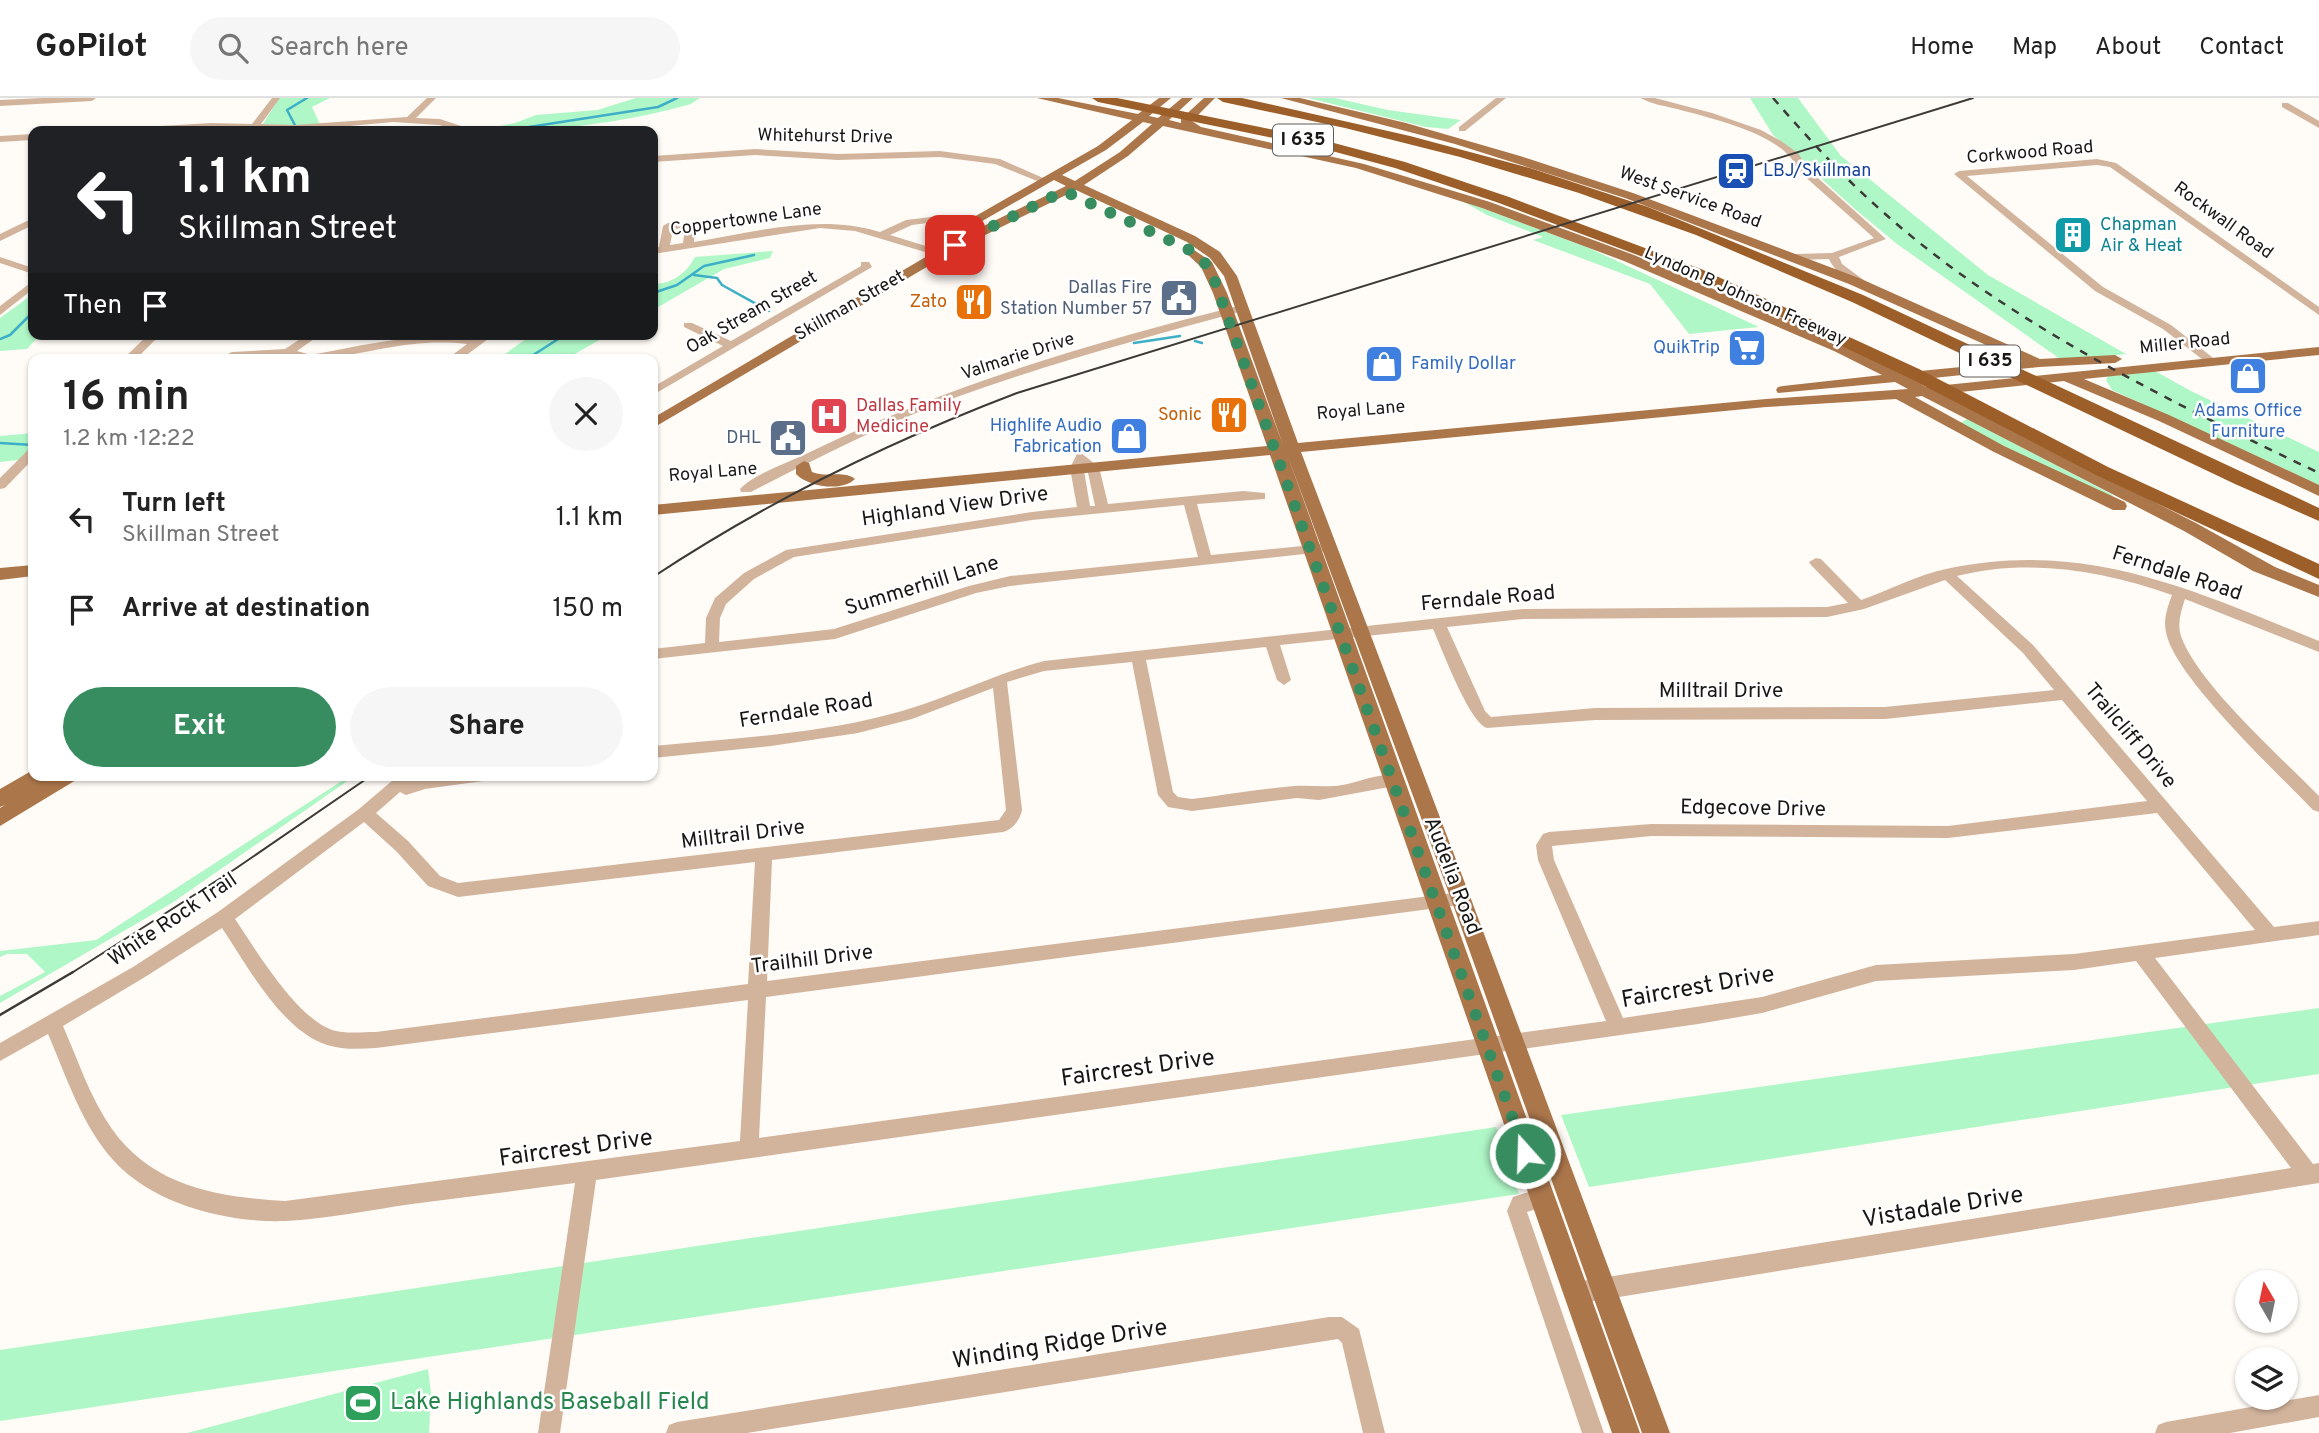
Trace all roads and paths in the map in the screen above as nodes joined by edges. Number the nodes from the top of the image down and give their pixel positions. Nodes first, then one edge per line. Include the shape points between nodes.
1 (92, 98) edge
2 (276, 98) edge
3 (432, 98) edge
4 (1042, 98) edge
5 (1148, 98) edge
6 (1167, 98) edge
7 (1188, 98) edge
8 (1210, 98) edge
9 (1223, 98) edge
10 (1229, 98) edge
11 (1286, 98) edge
12 (1502, 98) edge
13 (1645, 98) edge
14 (0, 103) edge
15 (2285, 104) dead end
16 (1101, 107) edge
17 (1141, 113) junction
18 (410, 119) junction
19 (1163, 120) junction
20 (2319, 125) edge
21 (255, 126) edge
22 (321, 126) edge
23 (459, 126) edge
24 (1462, 129) junction
25 (1424, 130) junction
26 (1206, 132) junction
27 (1259, 132) junction
28 (1119, 134) junction
29 (28, 137) edge
30 (0, 139) edge
31 (1493, 150) junction
32 (658, 159) edge
33 (2104, 163) joint
34 (1090, 176) junction
35 (1059, 183) junction
36 (1113, 203) junction
37 (1486, 205) junction
38 (931, 220) dead end
39 (28, 224) edge
40 (884, 234) junction
41 (0, 238) edge
42 (688, 244) junction
43 (1597, 247) junction
44 (925, 249) junction
45 (1774, 249) junction
46 (659, 250) edge
47 (1833, 256) junction
48 (1796, 257) junction
49 (0, 260) edge
50 (865, 264) dead end
51 (28, 269) edge
52 (1861, 283) junction
53 (28, 289) edge
54 (1242, 308) junction
55 (0, 312) edge
56 (1226, 312) junction
57 (2319, 312) edge
58 (688, 325) dead end
59 (150, 340) edge
60 (307, 340) edge
61 (412, 340) edge
62 (460, 340) edge
63 (480, 340) edge
64 (2319, 340) edge
65 (477, 342) junction
66 (1237, 344) junction
67 (1255, 344) junction
68 (732, 346) junction
69 (2006, 351) junction
70 (2319, 351) edge
71 (134, 354) edge
72 (285, 354) edge
73 (331, 354) edge
74 (460, 354) edge
75 (2205, 356) junction
76 (2072, 362) joint
77 (1844, 364) junction
78 (2033, 364) junction
79 (2101, 373) junction
80 (1876, 377) junction
81 (2060, 378) junction
82 (1837, 384) junction
83 (658, 386) edge
84 (1904, 394) junction
85 (2105, 394) junction
86 (1753, 399) junction
87 (1933, 408) junction
88 (658, 409) edge
89 (658, 421) edge
90 (1282, 443) junction
91 (28, 457) edge
92 (807, 462) junction
93 (1083, 464) junction
94 (847, 479) junction
95 (0, 485) edge
96 (765, 487) junction
97 (746, 489) junction
98 (2319, 491) edge
99 (1260, 496) dead end
100 (658, 498) edge
101 (1189, 500) junction
102 (2319, 503) edge
103 (658, 509) edge
104 (658, 509) edge
105 (1102, 509) junction
106 (1084, 511) junction
107 (2319, 514) edge
108 (1329, 547) junction
109 (1310, 549) junction
110 (28, 558) edge
111 (1206, 559) junction
112 (0, 561) edge
113 (1816, 562) dead end
114 (28, 571) edge
115 (2269, 571) junction
116 (2319, 572) edge
117 (1946, 573) junction
118 (0, 574) edge
119 (2180, 592) junction
120 (2319, 592) edge
121 (1859, 606) junction
122 (1438, 624) junction
123 (1351, 633) junction
124 (1270, 641) junction
125 (2319, 647) edge
126 (712, 648) junction
127 (658, 653) edge
128 (1138, 656) junction
129 (999, 678) junction
130 (1284, 680) dead end
131 (2064, 694) junction
132 (658, 751) edge
133 (30, 781) edge
134 (59, 781) edge
135 (420, 781) edge
136 (1394, 781) junction
137 (0, 799) edge
138 (2160, 806) junction
139 (2319, 806) edge
140 (365, 813) junction
141 (0, 818) edge
142 (764, 855) junction
143 (1461, 900) junction
144 (1437, 903) junction
145 (223, 917) junction
146 (2319, 928) edge
147 (2270, 935) junction
148 (2141, 954) junction
149 (758, 989) junction
150 (53, 1024) junction
151 (1617, 1026) junction
152 (1513, 1040) junction
153 (1487, 1044) junction
154 (0, 1053) edge
155 (749, 1149) junction
156 (587, 1172) junction
157 (2314, 1174) edge
158 (1541, 1198) junction
159 (1603, 1289) junction
160 (1576, 1293) junction
161 (2319, 1406) edge
162 (549, 1433) edge
163 (677, 1433) edge
164 (1374, 1433) edge
165 (1593, 1433) edge
166 (1626, 1433) edge
167 (1657, 1433) edge
168 (2166, 1433) edge

1 - 14 street
2 - 21 street
3 - 18 street
4 - 16 main road
5 - 17 main road
6 - 17 main road
7 - 19 main road, Skillman Street
8 - 26 main road via 1185,121
9 - 107 highway, Lyndon B Johnson Freeway / I 635 via 1465,153 1679,224 1836,289
10 - 31 highway via 1303,108
11 - 25 main road, West Service Road
12 - 24 street
13 - 47 street via 1764,134 1881,239
15 - 20 street
16 - 17 main road
16 - 27 highway, Lyndon B Johnson Freeway / I 635
16 - 28 main road via 1120,121
17 - 19 main road
17 - 28 main road
18 - 22 street
18 - 23 street
19 - 26 main road
19 - 34 main road, Skillman Street
24 - 25 main road
24 - 31 main road via 1463,136
25 - 31 main road, West Service Road
26 - 37 main road via 1317,155
27 - 37 highway
27 - 116 highway, Lyndon B Johnson Freeway / I 635 via 1400,165 1696,272
28 - 35 main road via 1111,152 1099,162
29 - 30 street
31 - 45 main road, West Service Road
32 - 35 street, Whitehurst Drive via 765,152 846,157 940,154 997,161
33 - 57 street, Rockwall Road via 2117,167
33 - 75 street, Corkwood Road via 1959,174 2088,281 2167,327
34 - 35 main road, Skillman Street
34 - 36 main road via 1093,186 1111,196
35 - 36 main road, Audelia Road
35 - 44 main road, Skillman Street
35 - 56 main road, Audelia Road via 1200,258 1213,276
35 - 89 main road, Skillman Street
36 - 54 main road, Audelia Road via 1215,255 1230,276
37 - 43 main road
38 - 40 street via 910,222
39 - 41 street
40 - 42 street, Coppertowne Lane via 820,225
40 - 44 street, Coppertowne Lane
42 - 46 street, Coppertowne Lane
42 - 46 street via 691,224 668,226
43 - 77 main road
43 - 115 main road via 1839,348
44 - 88 main road, Skillman Street
45 - 48 main road, West Service Road
45 - 102 highway
47 - 48 street
47 - 52 street via 1837,266
48 - 52 main road, West Service Road
49 - 51 street
50 - 68 street, Oak Stream Street via 867,267
52 - 69 main road, West Service Road
53 - 55 street
54 - 56 street, Valmarie Drive
54 - 67 main road, Audelia Road
56 - 66 main road, Audelia Road
56 - 92 street, Valmarie Drive via 936,401
58 - 68 street
59 - 71 street
60 - 72 street
61 - 73 street
62 - 65 street
63 - 65 street
64 - 75 main road, Miller Road
65 - 74 street
66 - 67 main road
66 - 90 main road, Audelia Road
67 - 90 main road, Audelia Road
68 - 83 street, Oak Stream Street
69 - 78 main road, West Service Road
69 - 80 main road via 1980,362
70 - 75 main road, Miller Road
75 - 76 main road, Miller Road
75 - 79 main road, Miller Road
76 - 78 main road, Royal Lane
77 - 80 main road
77 - 82 main road via 1849,377
78 - 80 main road, Royal Lane
78 - 81 main road, West Service Road
79 - 81 main road, Miller Road
79 - 85 main road via 2099,384
80 - 82 main road, Royal Lane
80 - 84 main road
81 - 84 main road, Royal Lane
81 - 85 main road, West Service Road
82 - 86 main road, Royal Lane
84 - 86 main road, Royal Lane
84 - 87 main road
85 - 87 main road via 2075,390 1954,398
85 - 98 main road, West Service Road
86 - 90 main road, Royal Lane
87 - 115 main road via 2069,484
90 - 93 main road, Royal Lane
90 - 108 main road, Audelia Road
90 - 109 main road, Audelia Road
91 - 95 street
92 - 94 main road via 804,474 814,480
92 - 96 street, Valmarie Drive
92 - 97 street, Valmarie Drive via 804,459
93 - 94 main road, Royal Lane
93 - 103 main road, Royal Lane
93 - 105 street
93 - 106 street
94 - 96 main road, Royal Lane
96 - 97 main road, Royal Lane
96 - 104 main road
97 - 100 main road, Royal Lane
99 - 101 street, Highland View Drive
101 - 105 street, Highland View Drive
101 - 111 street
105 - 106 street, Highland View Drive
106 - 126 street, Highland View Drive via 986,522 780,557 720,600
108 - 109 street, Summerhill Lane
108 - 123 main road, Audelia Road
109 - 111 street, Summerhill Lane
109 - 123 main road, Audelia Road
110 - 112 main road
111 - 126 street, Summerhill Lane via 1010,581 835,634
113 - 121 street
114 - 118 main road
115 - 120 main road
117 - 119 street, Ferndale Road via 2005,563 2042,563 2099,570
117 - 121 street, Ferndale Road
117 - 131 street, Trailcliff Drive via 2015,636
119 - 125 street, Ferndale Road
119 - 139 street via 2172,619 2173,636 2190,668
121 - 122 street, Ferndale Road via 1806,613 1543,613
122 - 123 street, Ferndale Road
122 - 131 street, Milltrail Drive via 1479,715 1487,722 1595,714 1885,713
123 - 124 street, Ferndale Road
123 - 136 main road, Audelia Road
123 - 143 main road, Audelia Road
124 - 128 street, Ferndale Road
124 - 130 street
126 - 127 street, Summerhill Lane
128 - 129 street, Ferndale Road via 1044,667
128 - 136 street via 1166,795 1174,803 1319,794
129 - 132 street, Ferndale Road via 934,706 822,735
129 - 142 street, Milltrail Drive via 1014,810 1010,822 995,828
131 - 138 street, Trailcliff Drive
133 - 137 main road
134 - 141 main road
135 - 140 street, White Rock Trail
136 - 144 main road, Audelia Road
138 - 147 street, Trailcliff Drive
138 - 151 street, Edgecove Drive via 1948,832 1651,830 1549,839 1544,845 1546,860
140 - 142 street, Milltrail Drive via 407,851 428,879 458,890
140 - 145 street, White Rock Trail
142 - 149 street
143 - 144 street, Trailhill Drive
143 - 152 main road, Audelia Road
144 - 149 street, Trailhill Drive
144 - 153 main road, Audelia Road
145 - 149 street, Trailhill Drive via 293,1013 308,1027 348,1041
145 - 150 street, White Rock Trail
146 - 147 street, Faircrest Drive
147 - 148 street, Faircrest Drive
148 - 151 street, Faircrest Drive via 2013,967 1876,973 1762,1005
148 - 157 street
149 - 155 street
150 - 154 street, White Rock Trail
150 - 156 street, Faircrest Drive via 104,1134 121,1156 140,1174 196,1199 238,1209 285,1211
151 - 152 street, Faircrest Drive
152 - 153 street, Faircrest Drive
152 - 159 main road, Audelia Road
153 - 155 street, Faircrest Drive
153 - 158 main road, Audelia Road
155 - 156 street, Faircrest Drive
156 - 162 street
157 - 159 street, Vistadale Drive
158 - 160 main road, Audelia Road
158 - 165 street via 1520,1204 1517,1211
159 - 160 street, Vistadale Drive
159 - 167 main road, Audelia Road
160 - 166 main road, Audelia Road
161 - 168 street
163 - 164 street, Winding Ridge Drive via 1329,1328 1342,1328 1350,1337

